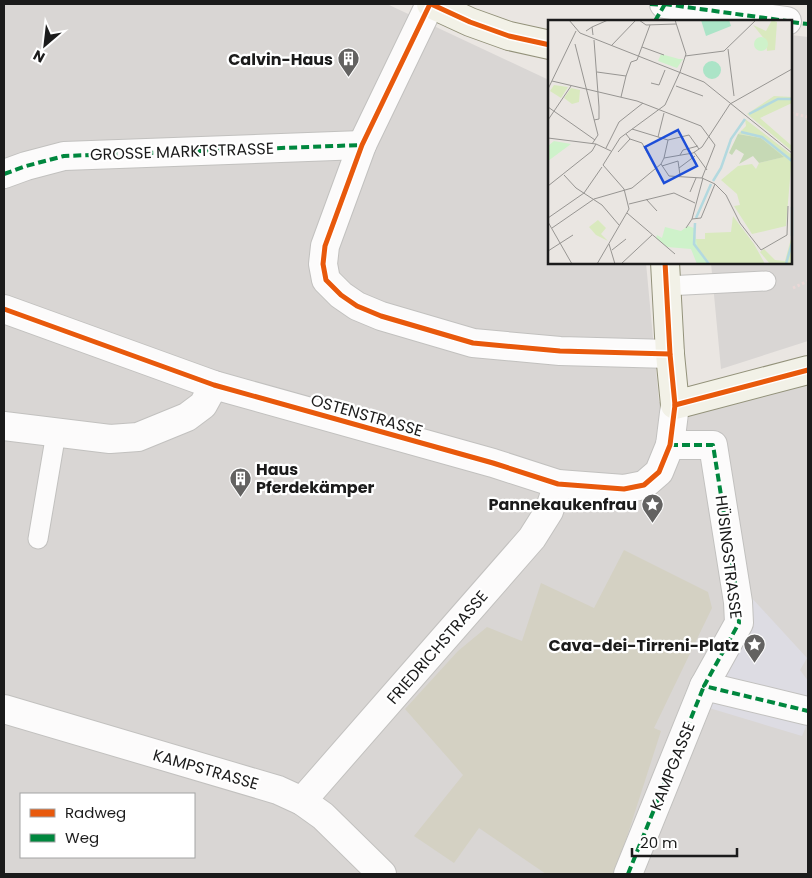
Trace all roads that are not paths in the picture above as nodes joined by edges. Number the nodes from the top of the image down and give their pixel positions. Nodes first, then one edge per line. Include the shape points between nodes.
1 (431, 4) edge
2 (660, 7) edge
3 (772, 20) edge
4 (792, 22) edge
5 (808, 24) edge
6 (548, 44) edge
7 (362, 145) junction
8 (4, 174) edge
9 (666, 274) edge
10 (766, 281) dead end
11 (4, 310) edge
12 (670, 354) junction
13 (808, 370) edge
14 (214, 385) junction
15 (675, 406) junction
16 (4, 426) edge
17 (56, 433) junction
18 (670, 445) junction
19 (558, 484) junction
20 (38, 539) dead end
21 (704, 686) junction
22 (4, 709) edge
23 (808, 711) edge
24 (302, 801) junction
25 (382, 874) edge
26 (628, 874) edge

1 - 6 street via 470,22
1 - 7 street
2 - 3 street
4 - 5 street
7 - 8 street, GROSSE MARKTSTRASSE via 64,156
7 - 12 street via 325,246 324,264 326,280 357,306 473,343 560,352
9 - 10 lane
9 - 12 street
11 - 14 street, OSTENSTRASSE
12 - 15 street
13 - 15 street
14 - 17 street via 203,405 187,418 138,437 110,440
14 - 19 street, OSTENSTRASSE
15 - 18 street, OSTENSTRASSE
16 - 17 street
17 - 20 lane
18 - 19 street, OSTENSTRASSE via 659,472 644,485 624,489
18 - 21 street, HÜSINGSTRASSE via 713,445 738,602 739,623
19 - 24 street, FRIEDRICHSTRASSE via 549,511 532,538
21 - 23 street
21 - 26 street, KAMPGASSE
22 - 24 street, KAMPSTRASSE via 278,790
24 - 25 street, KAMPSTRASSE via 323,816

